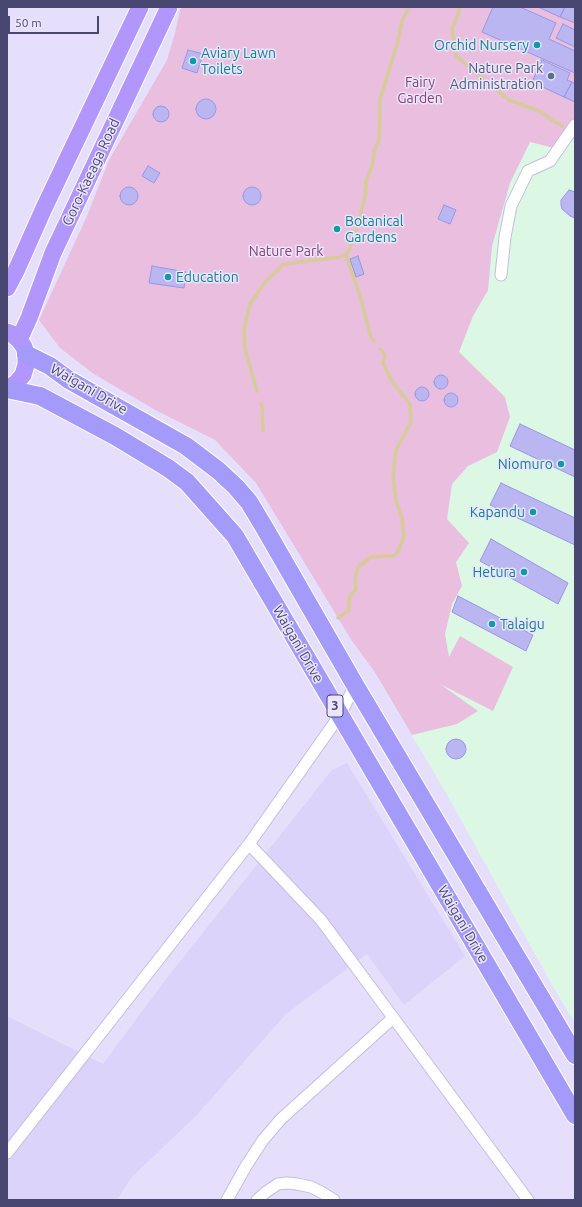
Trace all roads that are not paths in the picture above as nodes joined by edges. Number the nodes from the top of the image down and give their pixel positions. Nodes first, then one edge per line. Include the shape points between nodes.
1 (140, 7) edge
2 (169, 7) edge
3 (575, 124) edge
4 (501, 275) dead end
5 (7, 288) edge
6 (18, 342) edge
7 (7, 389) edge
8 (355, 685) junction
9 (340, 715) junction
10 (249, 844) junction
11 (393, 1018) junction
12 (575, 1055) edge
13 (575, 1115) edge
14 (7, 1153) edge
15 (227, 1200) edge
16 (257, 1200) edge
17 (334, 1200) edge
18 (528, 1200) edge

1 - 5 main road, Goro-Kaeaga Road
2 - 6 main road, Goro-Kaeaga Road via 53,252
3 - 4 street via 550,161 528,171 511,206
6 - 7 main road, Goro-Kaeaga Road via 26,365 23,375
6 - 8 highway, Waigani Drive / 3 via 69,380 186,446 236,487 249,502
7 - 9 highway, Waigani Drive / 3 via 40,396 121,440 187,482 235,536
8 - 9 street
8 - 12 highway, Waigani Drive / 3
9 - 10 street
9 - 13 highway, Waigani Drive / 3
10 - 11 street via 321,920
10 - 14 street
11 - 15 street via 281,1119 263,1140
11 - 18 street
16 - 17 street via 278,1184 287,1183 311,1187

